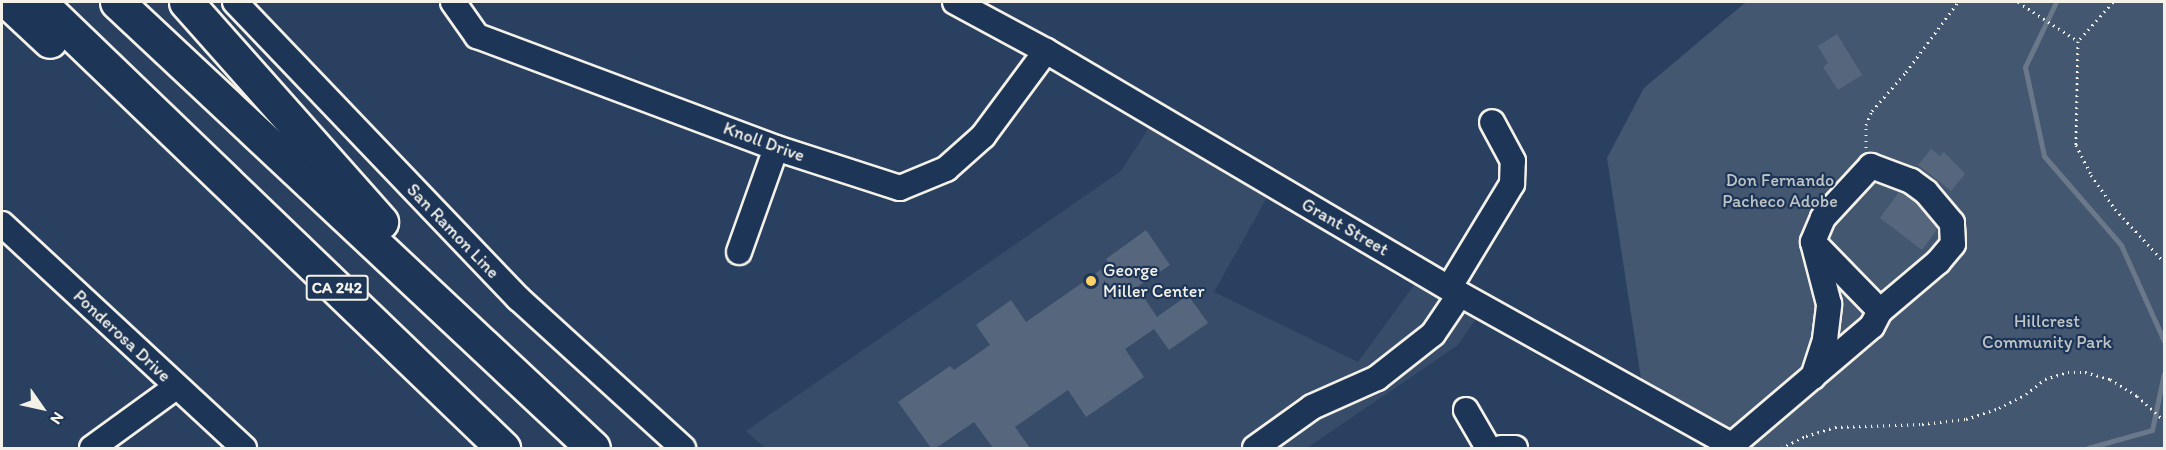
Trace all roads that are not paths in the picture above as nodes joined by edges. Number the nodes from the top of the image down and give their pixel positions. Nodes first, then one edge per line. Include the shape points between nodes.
1 (8, 2) edge
2 (39, 2) edge
3 (117, 2) edge
4 (186, 2) edge
5 (235, 2) edge
6 (453, 2) edge
7 (954, 2) edge
8 (1046, 51) junction
9 (1492, 122) dead end
10 (171, 128) junction
11 (776, 148) junction
12 (2, 224) edge
13 (1813, 242) junction
14 (739, 252) dead end
15 (396, 261) junction
16 (1454, 291) junction
17 (1880, 310) junction
18 (1813, 377) junction
19 (176, 387) junction
20 (1466, 411) dead end
21 (1698, 440) edge
22 (1734, 447) edge
23 (92, 448) edge
24 (244, 448) edge
25 (503, 448) edge
26 (593, 448) edge
27 (683, 448) edge
28 (1255, 448) edge
29 (1488, 448) edge
30 (1501, 448) edge
31 (1515, 448) edge

1 - 10 highway via 97,87
2 - 10 highway, CA 242
3 - 15 highway
4 - 15 highway via 390,232
5 - 27 street, San Ramon Line via 519,299
6 - 11 street, Knoll Drive via 477,36
7 - 8 street, Grant Street
8 - 11 street, Knoll Drive via 983,136 946,169 900,188
8 - 16 street, Grant Street
9 - 16 street via 1513,161 1512,184
10 - 25 highway, CA 242
11 - 14 street
12 - 19 street, Ponderosa Drive
13 - 17 street
13 - 17 street via 1823,218 1871,166 1911,181 1926,192 1952,223 1953,244 1938,262
13 - 18 street via 1829,304 1825,339
15 - 26 highway
16 - 21 street, Grant Street
16 - 28 street via 1433,334 1377,378 1312,407
17 - 18 street via 1872,326
18 - 22 street
19 - 23 street
19 - 24 street, Ponderosa Drive
20 - 29 street
21 - 22 street, Grant Street
30 - 31 street

